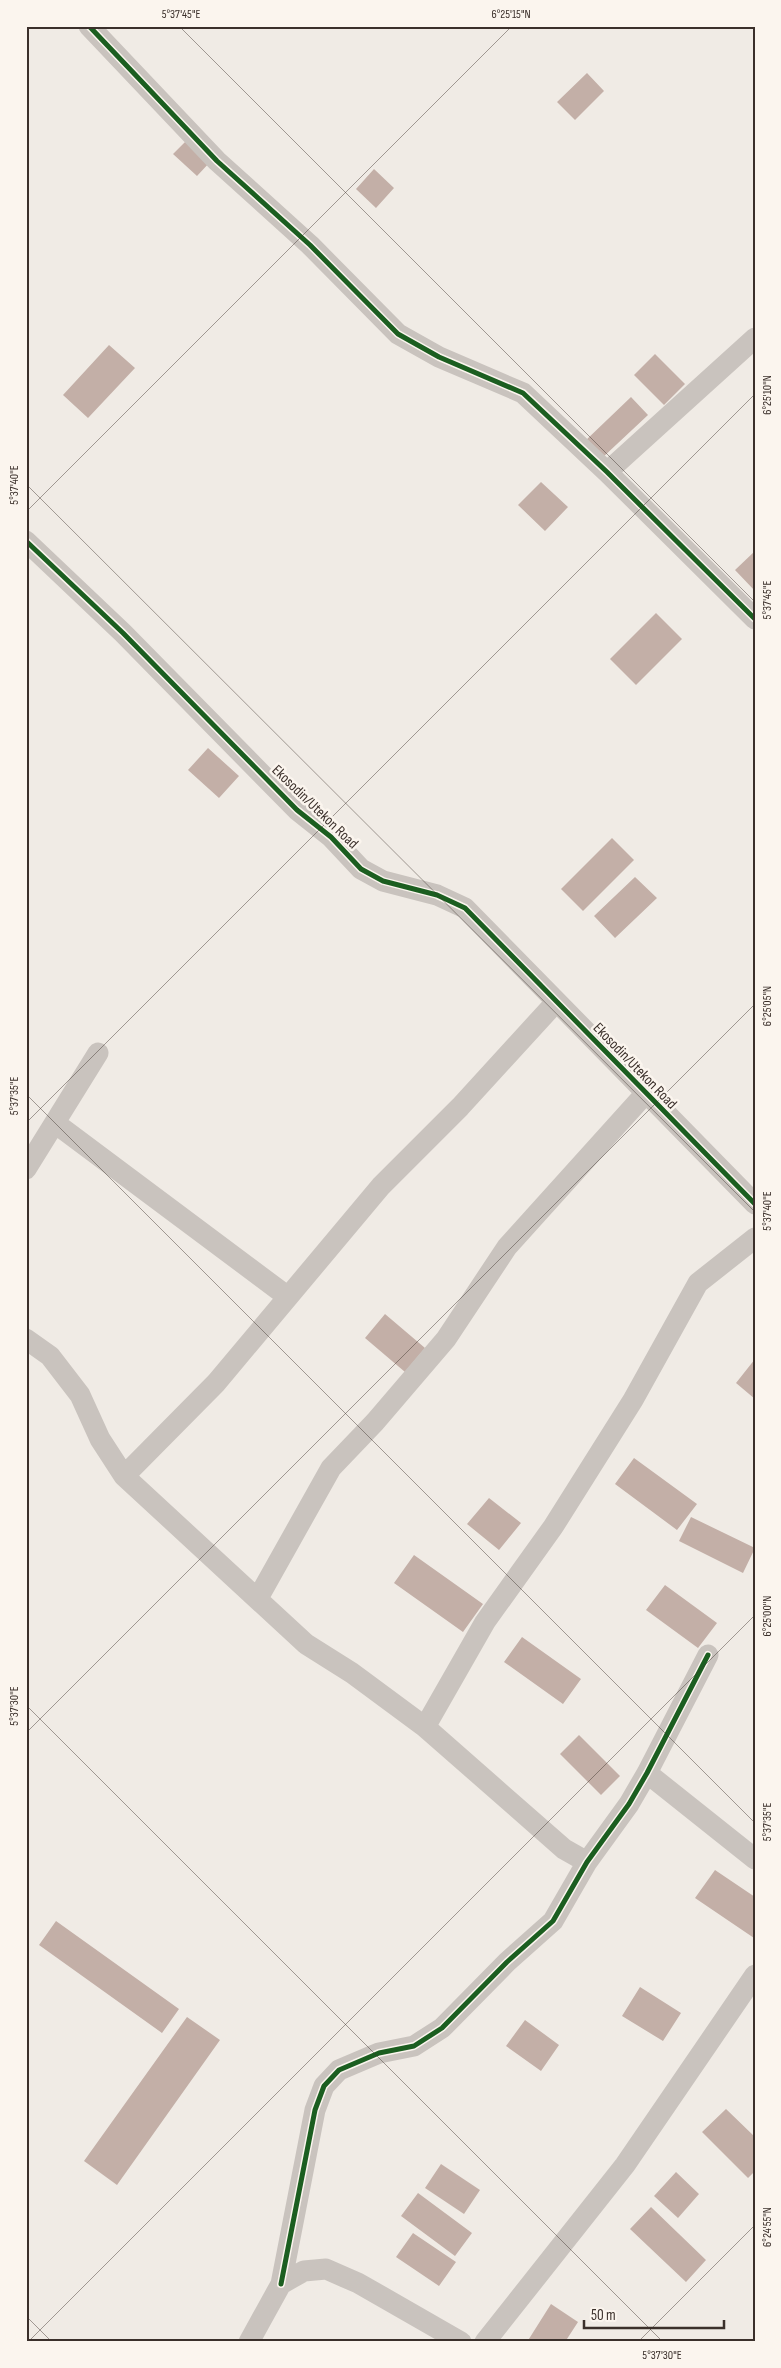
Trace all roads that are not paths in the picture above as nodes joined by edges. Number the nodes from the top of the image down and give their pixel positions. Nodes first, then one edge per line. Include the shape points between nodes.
1 (89, 26) edge
2 (755, 338) edge
3 (607, 472) junction
4 (26, 541) edge
5 (755, 619) edge
6 (556, 1002) junction
7 (98, 1052) dead end
8 (645, 1094) junction
9 (55, 1123) junction
10 (26, 1169) edge
11 (755, 1204) edge
12 (755, 1238) edge
13 (288, 1297) junction
14 (26, 1339) edge
15 (124, 1476) junction
16 (258, 1598) junction
17 (708, 1655) dead end
18 (425, 1727) junction
19 (647, 1773) junction
20 (755, 1859) edge
21 (587, 1862) junction
22 (755, 1975) edge
23 (281, 2284) junction
24 (249, 2342) edge
25 (461, 2342) edge
26 (485, 2342) edge

1 - 3 street via 217,161 310,244 398,334 439,357 522,393
2 - 3 street
3 - 5 street
4 - 6 street, Ekosodin/Utekon Road via 123,633 297,810 331,837 361,869 383,881 437,895 465,908
6 - 8 street, Ekosodin/Utekon Road
6 - 13 street via 460,1107 381,1186
7 - 9 street
8 - 11 street, Ekosodin/Utekon Road
8 - 16 street via 507,1247 446,1339 331,1468
9 - 10 street
9 - 13 street
12 - 18 street via 698,1282 633,1400 553,1527 485,1622
13 - 15 street via 216,1383
14 - 15 street via 50,1356 80,1395 100,1439
15 - 16 street
16 - 18 street via 306,1644 352,1673
17 - 19 street
18 - 21 street via 564,1848
19 - 20 street
19 - 21 street
21 - 23 street via 553,1921 442,2028 414,2046 379,2052 339,2070 324,2086 314,2110
22 - 26 street via 625,2166
23 - 24 street
23 - 25 street via 304,2271 326,2269 358,2283

